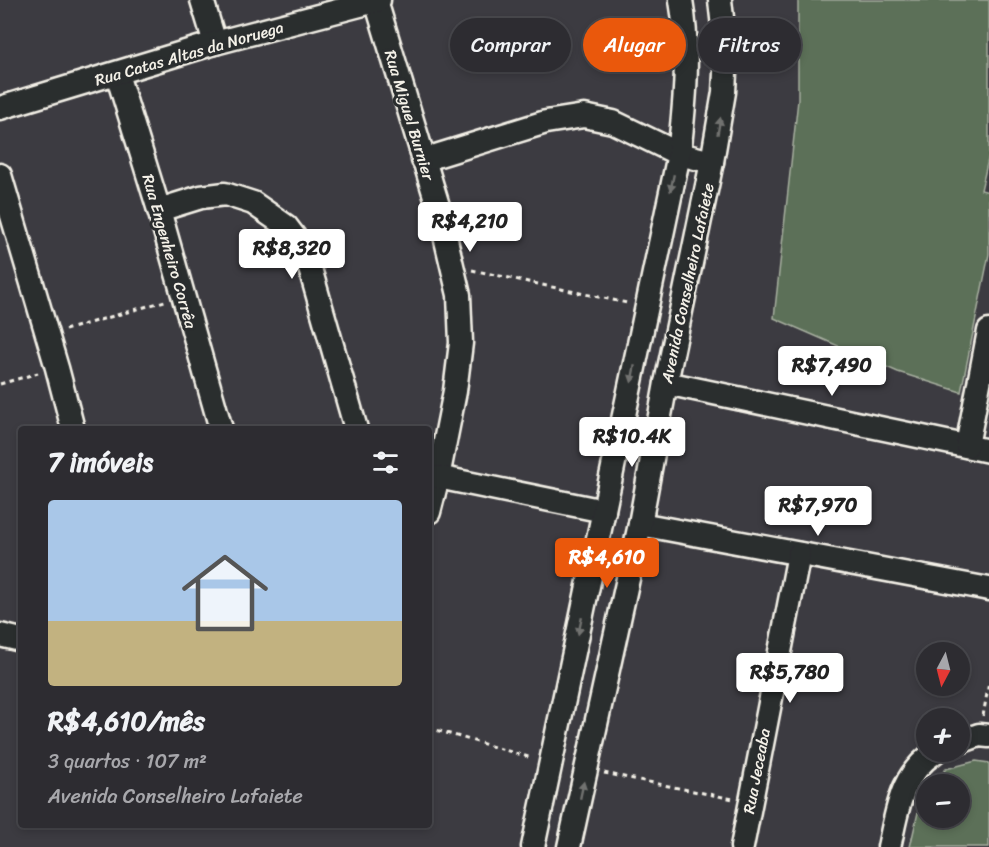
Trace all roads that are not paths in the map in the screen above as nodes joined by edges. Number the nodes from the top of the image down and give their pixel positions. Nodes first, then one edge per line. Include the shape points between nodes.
1 (202, 0) edge
2 (681, 0) edge
3 (720, 0) edge
4 (378, 1) edge
5 (215, 43) junction
6 (117, 74) junction
7 (0, 108) edge
8 (679, 154) junction
9 (423, 160) junction
10 (712, 162) junction
11 (0, 175) edge
12 (159, 210) junction
13 (989, 331) edge
14 (666, 383) junction
15 (72, 426) edge
16 (220, 426) edge
17 (355, 426) edge
18 (967, 446) junction
19 (989, 452) edge
20 (438, 477) junction
21 (610, 484) junction
22 (644, 492) junction
23 (432, 500) edge
24 (603, 511) junction
25 (640, 524) junction
26 (799, 555) junction
27 (593, 565) junction
28 (629, 572) junction
29 (989, 589) edge
30 (0, 635) edge
31 (18, 639) edge
32 (921, 762) edge
33 (533, 847) edge
34 (569, 847) edge
35 (742, 847) edge
36 (889, 847) edge

1 - 5 street
2 - 8 street, Avenida Conselheiro Lafaiete via 687,88
10 -> 3 street, Avenida Conselheiro Lafaiete via 726,54
4 - 5 street, Rua Catas Altas da Noruega
4 - 9 street, Rua Miguel Burnier
5 - 6 street, Rua Catas Altas da Noruega
6 - 7 street, Rua Catas Altas da Noruega
6 - 12 street, Rua Engenheiro Corrêa
8 - 9 street via 613,122 584,116 546,122
8 - 10 street
8 -> 21 street, Avenida Conselheiro Lafaiete
9 - 20 street, Rua Miguel Burnier via 459,295 461,343
10 - 14 street, Avenida Conselheiro Lafaiete
11 - 15 street
12 - 16 street, Rua Engenheiro Corrêa
12 - 17 street via 225,194 253,203 286,226 305,251
13 - 18 street
14 - 18 street
14 - 22 street, Avenida Conselheiro Lafaiete
18 - 19 street
20 - 23 street, Rua Miguel Burnier
20 - 24 street
21 - 22 street
21 - 24 street, Avenida Conselheiro Lafaiete
22 - 25 street, Avenida Conselheiro Lafaiete
24 - 27 street, Avenida Conselheiro Lafaiete
25 - 26 street
25 - 28 street, Avenida Conselheiro Lafaiete
26 - 29 street
26 - 35 street, Rua Jeceaba
27 - 28 street
27 -> 33 street, Avenida Conselheiro Lafaiete
34 -> 28 street, Avenida Conselheiro Lafaiete
30 - 31 street
32 - 36 street via 902,791

